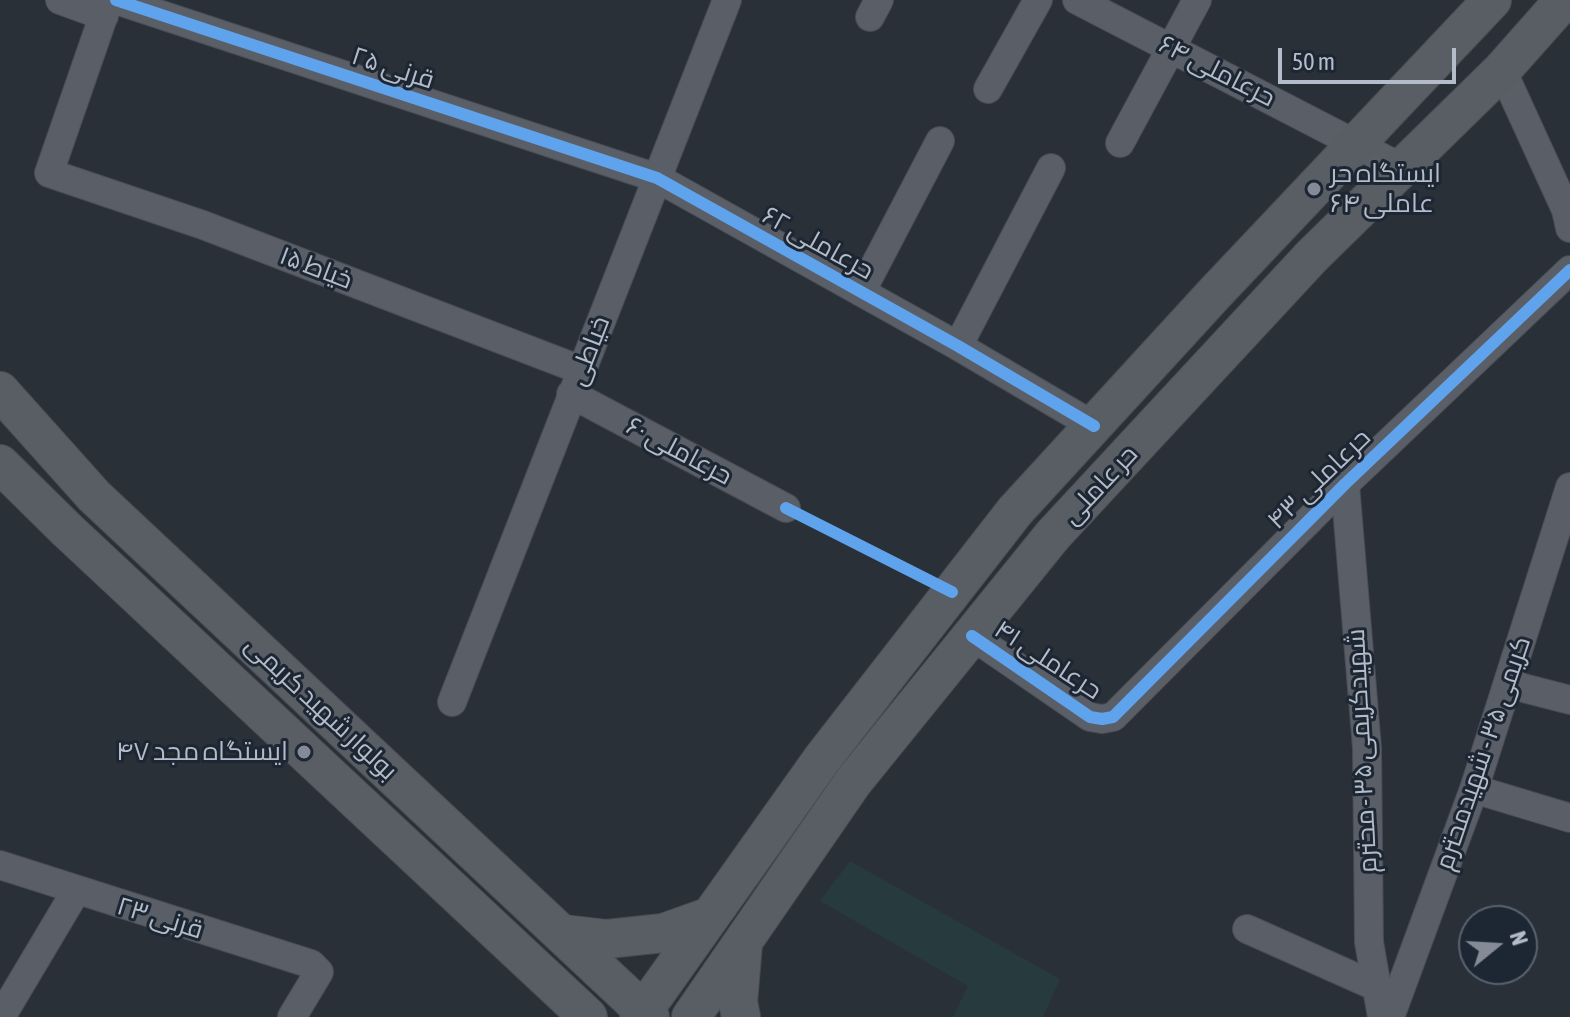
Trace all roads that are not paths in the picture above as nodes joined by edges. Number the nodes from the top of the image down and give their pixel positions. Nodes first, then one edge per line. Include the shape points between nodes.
1 (60, 0) edge
2 (727, 0) edge
3 (1038, 0) edge
4 (1077, 0) edge
5 (1197, 0) edge
6 (1492, 0) edge
7 (1564, 0) edge
8 (1570, 3) edge
9 (110, 5) edge
10 (1171, 48) junction
11 (1502, 70) junction
12 (988, 89) dead end
13 (940, 141) dead end
14 (1120, 143) dead end
15 (1357, 143) junction
16 (1051, 168) dead end
17 (1402, 168) junction
18 (657, 178) junction
19 (1570, 228) edge
20 (1570, 270) edge
21 (861, 292) junction
22 (958, 346) junction
23 (576, 382) junction
24 (0, 391) edge
25 (1094, 426) junction
26 (0, 464) edge
27 (1345, 484) junction
28 (1570, 487) edge
29 (786, 508) dead end
30 (972, 636) junction
31 (1508, 684) junction
32 (1570, 700) edge
33 (452, 702) dead end
34 (1102, 719) joint
35 (1474, 789) junction
36 (1570, 818) edge
37 (0, 865) edge
38 (76, 891) junction
39 (708, 917) junction
40 (1247, 929) dead end
41 (563, 934) junction
42 (743, 941) junction
43 (1377, 987) junction
44 (556, 1000) edge
45 (644, 1015) edge
46 (1, 1017) edge
47 (292, 1017) edge
48 (588, 1017) edge
49 (691, 1017) edge
50 (741, 1017) edge
51 (1382, 1017) edge
52 (1390, 1017) edge

1 - 9 street, قرنی ۲۵
2 - 18 street, خیاطی
3 - 12 street
4 - 10 street, حرعاملی ۶۴
5 - 10 street
6 - 15 main road, حر عاملی
7 - 8 main road
7 - 11 main road, حر عاملی
9 - 18 street, قرنی ۲۵
9 - 23 street, خیاط ۱۵ via 49,173 203,225
10 - 14 street
10 - 15 street, حرعاملی ۶۴
11 - 17 main road, حر عاملی
11 - 19 street
13 - 21 street
15 - 17 street, حرعاملی ۶۴
15 - 25 main road, حر عاملی
16 - 22 street
17 - 30 main road, حر عاملی via 1312,256 1053,535
18 - 21 street, حرعاملی ۶۲
18 - 23 street, خیاطی
20 - 27 street, حرعاملی ۴۳
21 - 22 street, حرعاملی ۶۲
22 - 25 street, حرعاملی ۶۲
23 - 29 street, حرعاملی ۶۰
23 - 33 street, خیاطی
24 - 41 main road, بولوار شهید کریمی via 94,496
25 - 39 main road, حر عاملی via 1015,511 822,759
26 - 44 main road, بولوار شهید کریمی
27 - 34 street, حرعاملی ۴۳ via 1113,717
27 - 43 street, شهیدکریمی ۳۵ - محترم via 1367,748 1369,942
28 - 31 street, کریمی ۳۵ - شهیدمحترم
30 - 34 street, حرعاملی ۴۱ via 1090,717
30 - 42 main road, حر عاملی via 853,782
31 - 32 street
31 - 35 street, کریمی ۳۵ - شهیدمحترم
35 - 36 street
35 - 52 street, کریمی ۳۵ - شهیدمحترم
37 - 38 street, قرنی ۲۳
38 - 46 street
38 - 47 street, قرنی ۲۳ via 311,964 319,972
39 - 41 main road via 663,933 607,939
39 - 45 main road, حر عاملی
40 - 43 street
41 - 45 main road, بولوار شهید کریمی
42 - 49 main road, حر عاملی
42 - 50 main road
43 - 51 street, شهیدکریمی ۳۵ - محترم
44 - 48 main road, بولوار شهید کریمی

